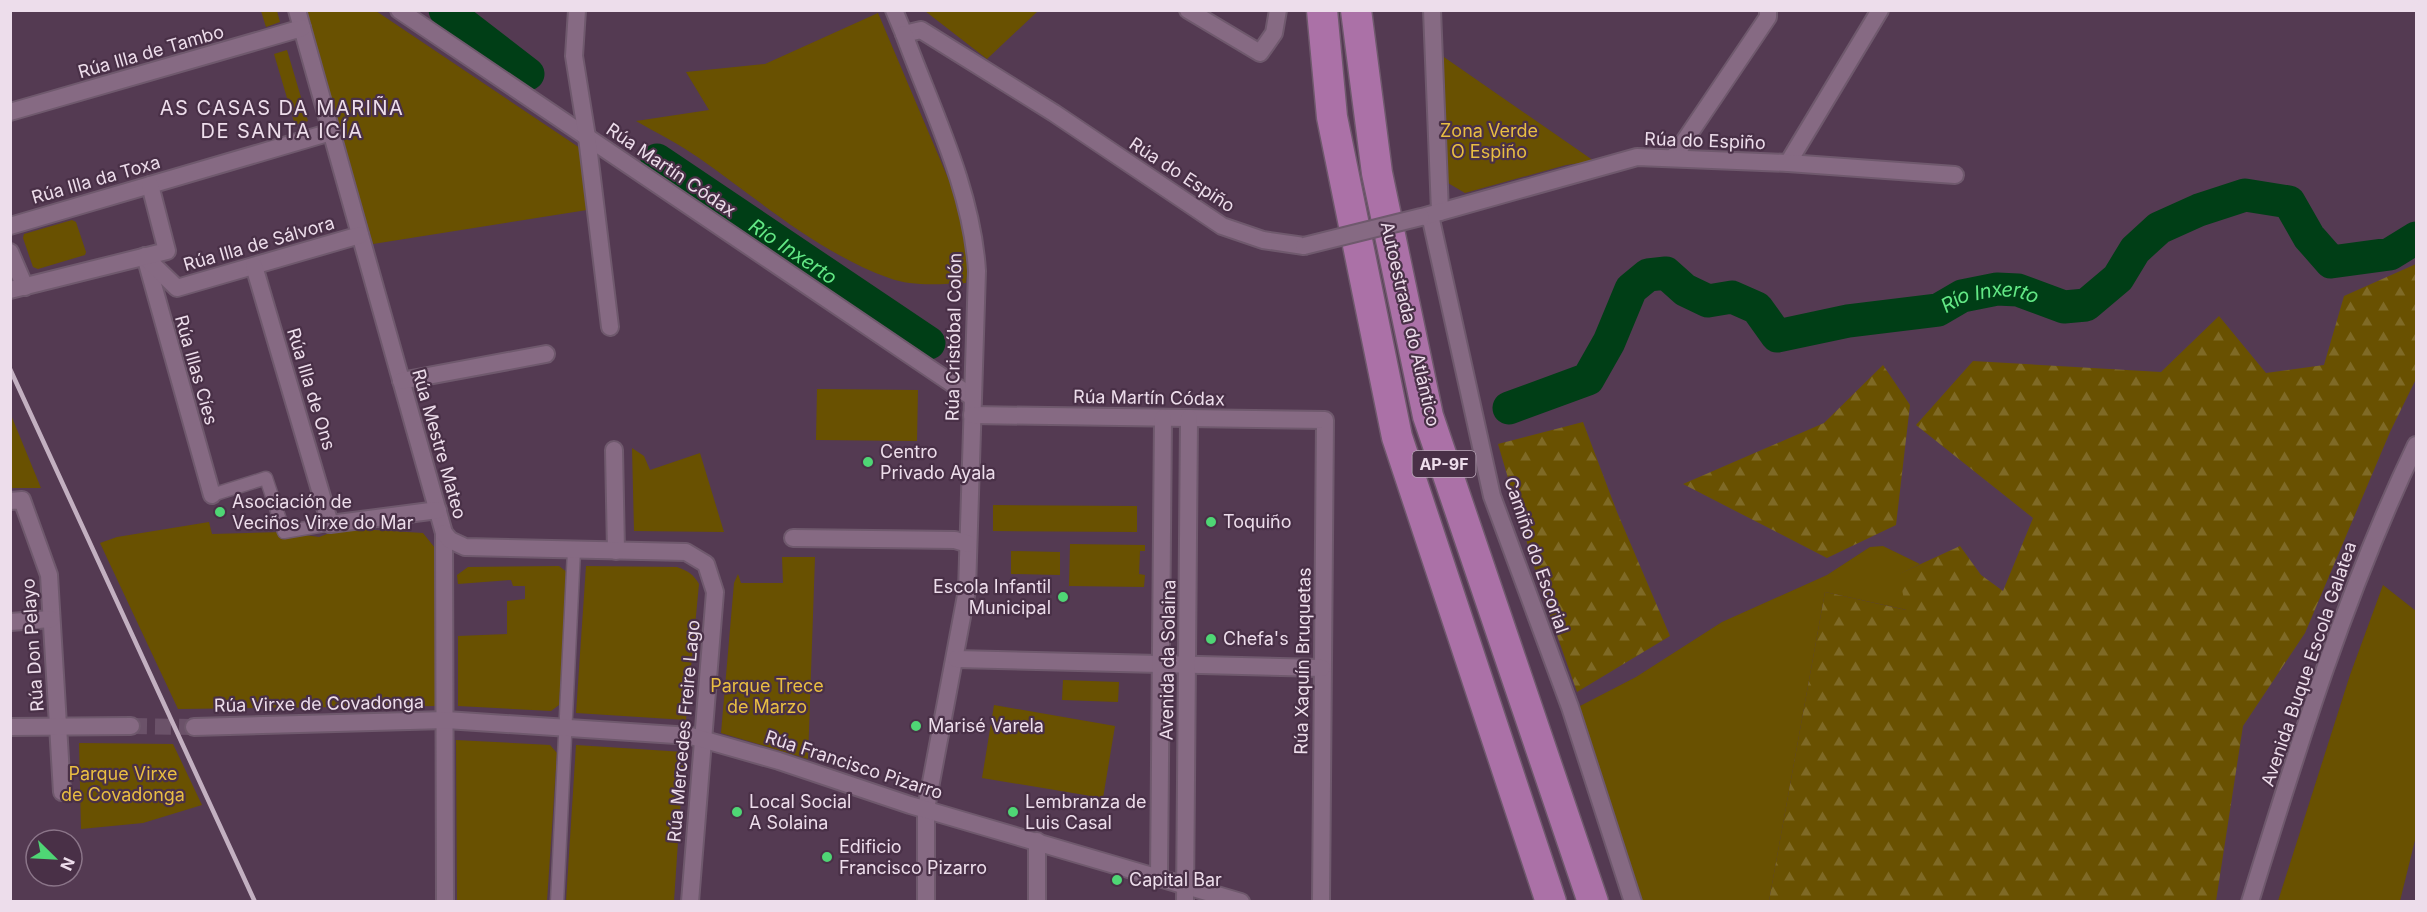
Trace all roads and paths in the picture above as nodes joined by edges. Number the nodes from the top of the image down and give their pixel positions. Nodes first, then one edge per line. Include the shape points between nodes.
1 (297, 10) edge
2 (399, 10) edge
3 (578, 10) edge
4 (894, 10) edge
5 (1188, 10) edge
6 (1278, 10) edge
7 (1308, 10) edge
8 (1323, 10) edge
9 (1356, 10) edge
10 (1374, 10) edge
11 (1432, 10) edge
12 (1768, 10) edge
13 (1880, 10) edge
14 (302, 28) junction
15 (904, 34) junction
16 (10, 112) edge
17 (1332, 117) junction
18 (331, 132) junction
19 (587, 137) junction
20 (1673, 158) junction
21 (1788, 164) junction
22 (1377, 173) junction
23 (1955, 175) dead end
24 (150, 185) junction
25 (1430, 215) junction
26 (10, 226) edge
27 (360, 235) junction
28 (10, 252) edge
29 (145, 256) junction
30 (254, 266) junction
31 (18, 288) edge
32 (610, 327) dead end
33 (546, 354) dead end
34 (401, 381) junction
35 (972, 397) junction
36 (972, 415) junction
37 (1163, 418) junction
38 (1190, 418) junction
39 (1325, 420) joint
40 (2416, 444) edge
41 (614, 450) dead end
42 (212, 495) joint
43 (16, 500) edge
44 (438, 510) junction
45 (330, 524) junction
46 (444, 533) junction
47 (793, 538) dead end
48 (968, 544) junction
49 (465, 547) junction
50 (574, 550) junction
51 (615, 551) junction
52 (444, 562) junction
53 (51, 619) junction
54 (10, 622) edge
55 (956, 659) junction
56 (1161, 664) junction
57 (1187, 665) junction
58 (1322, 668) junction
59 (446, 720) junction
60 (58, 725) junction
61 (131, 726) tunnel mouth
62 (194, 727) tunnel mouth
63 (10, 728) edge
64 (567, 728) junction
65 (703, 739) junction
66 (62, 792) dead end
67 (926, 809) junction
68 (1037, 841) junction
69 (1159, 877) junction
70 (1185, 893) edge
71 (446, 902) edge
72 (557, 902) edge
73 (690, 902) edge
74 (926, 902) edge
75 (1037, 902) edge
76 (1241, 902) edge
77 (1321, 902) edge
78 (1551, 902) edge
79 (1593, 902) edge
80 (1633, 902) edge
81 (2250, 902) edge

1 - 14 street, Rúa Mestre Mateo
2 - 19 street, Rúa Martín Códax
3 - 19 street via 574,56
4 - 15 street
5 - 6 street via 1260,52 1274,33
7 - 17 highway
8 - 17 highway, Autoestrada do Atlántico / AP-9F
9 - 22 highway, Autoestrada do Atlántico / AP-9F
10 - 22 highway via 1382,120
11 - 25 street, Camiño do Escorial
12 - 20 street via 1768,17
13 - 21 street
14 - 16 street, Rúa Illa de Tambo
14 - 18 street, Rúa Mestre Mateo
15 - 25 street, Rúa do Espiño, bridge via 921,30 1054,113 1222,226 1263,240 1304,246
15 - 35 street, Rúa Cristóbal Colón via 974,234 977,271
17 - 78 highway, Autoestrada do Atlántico / AP-9F via 1397,437
18 - 24 street, Rúa Illa da Toxa
18 - 27 street, Rúa Mestre Mateo
19 - 32 street
19 - 35 street, Rúa Martín Códax
20 - 21 street, Rúa do Espiño
20 - 25 street, Rúa do Espiño via 1637,157
21 - 23 street, Rúa do Espiño
22 - 79 highway, Autoestrada do Atlántico / AP-9F via 1428,416
24 - 26 street, Rúa Illa da Toxa
24 - 29 street via 167,251
25 - 80 street, Camiño do Escorial via 1492,496 1570,707
27 - 30 street, Rúa Illa de Sálvora
27 - 34 street, Rúa Mestre Mateo
28 - 31 street
29 - 30 street, Rúa Illa de Sálvora via 177,288
29 - 31 street
29 - 42 street, Rúa Illas Cíes
30 - 45 street, Rúa Illa de Ons
33 - 34 street
34 - 44 street, Rúa Mestre Mateo
35 - 36 street, Rúa Cristóbal Colón
36 - 37 street, Rúa Martín Códax
36 - 48 street, Rúa Cristóbal Colón
37 - 38 street, Rúa Martín Códax
37 - 56 street, Avenida da Solaina
38 - 39 street, Rúa Martín Códax
38 - 57 street, Avenida da Solaina
39 - 58 street, Rúa Xaquín Bruquetas
40 - 81 street, Avenida Buque Escola Galatea via 2360,574 2311,706
41 - 51 street
42 - 45 street via 266,478 284,532
43 - 53 street, Rúa Don Pelayo via 49,575
44 - 45 street
44 - 46 street, Rúa Mestre Mateo
46 - 49 street
46 - 52 street, Rúa Mestre Mateo
47 - 48 street via 955,540
48 - 55 street, Rúa Cristóbal Colón via 967,590
49 - 50 street
49 - 52 street
50 - 51 street
50 - 64 street
51 - 65 street, Rúa Mercedes Freire Lago via 686,552 706,564 715,592
52 - 59 street, Rúa Mestre Mateo
53 - 54 street
53 - 60 street, Rúa Don Pelayo
55 - 56 street
55 - 67 street, Rúa Cristóbal Colón
56 - 57 street
56 - 69 street, Avenida da Solaina
57 - 58 street
57 - 70 street, Avenida da Solaina
58 - 77 street, Rúa Xaquín Bruquetas
59 - 62 street, Rúa Virxe de Covadonga
59 - 64 street, Rúa Francisco Pizarro
59 - 71 street, Rúa Mestre Mateo
60 - 61 street
60 - 63 street
60 - 66 street, Rúa Don Pelayo
64 - 65 street, Rúa Francisco Pizarro
64 - 72 street
65 - 67 street, Rúa Francisco Pizarro
65 - 73 street, Rúa Mercedes Freire Lago
67 - 68 street, Rúa Francisco Pizarro
67 - 74 street, Rúa Cristóbal Colón
68 - 69 street, Rúa Francisco Pizarro
68 - 75 street
69 - 70 street, Rúa Francisco Pizarro
70 - 76 street, Rúa Francisco Pizarro

